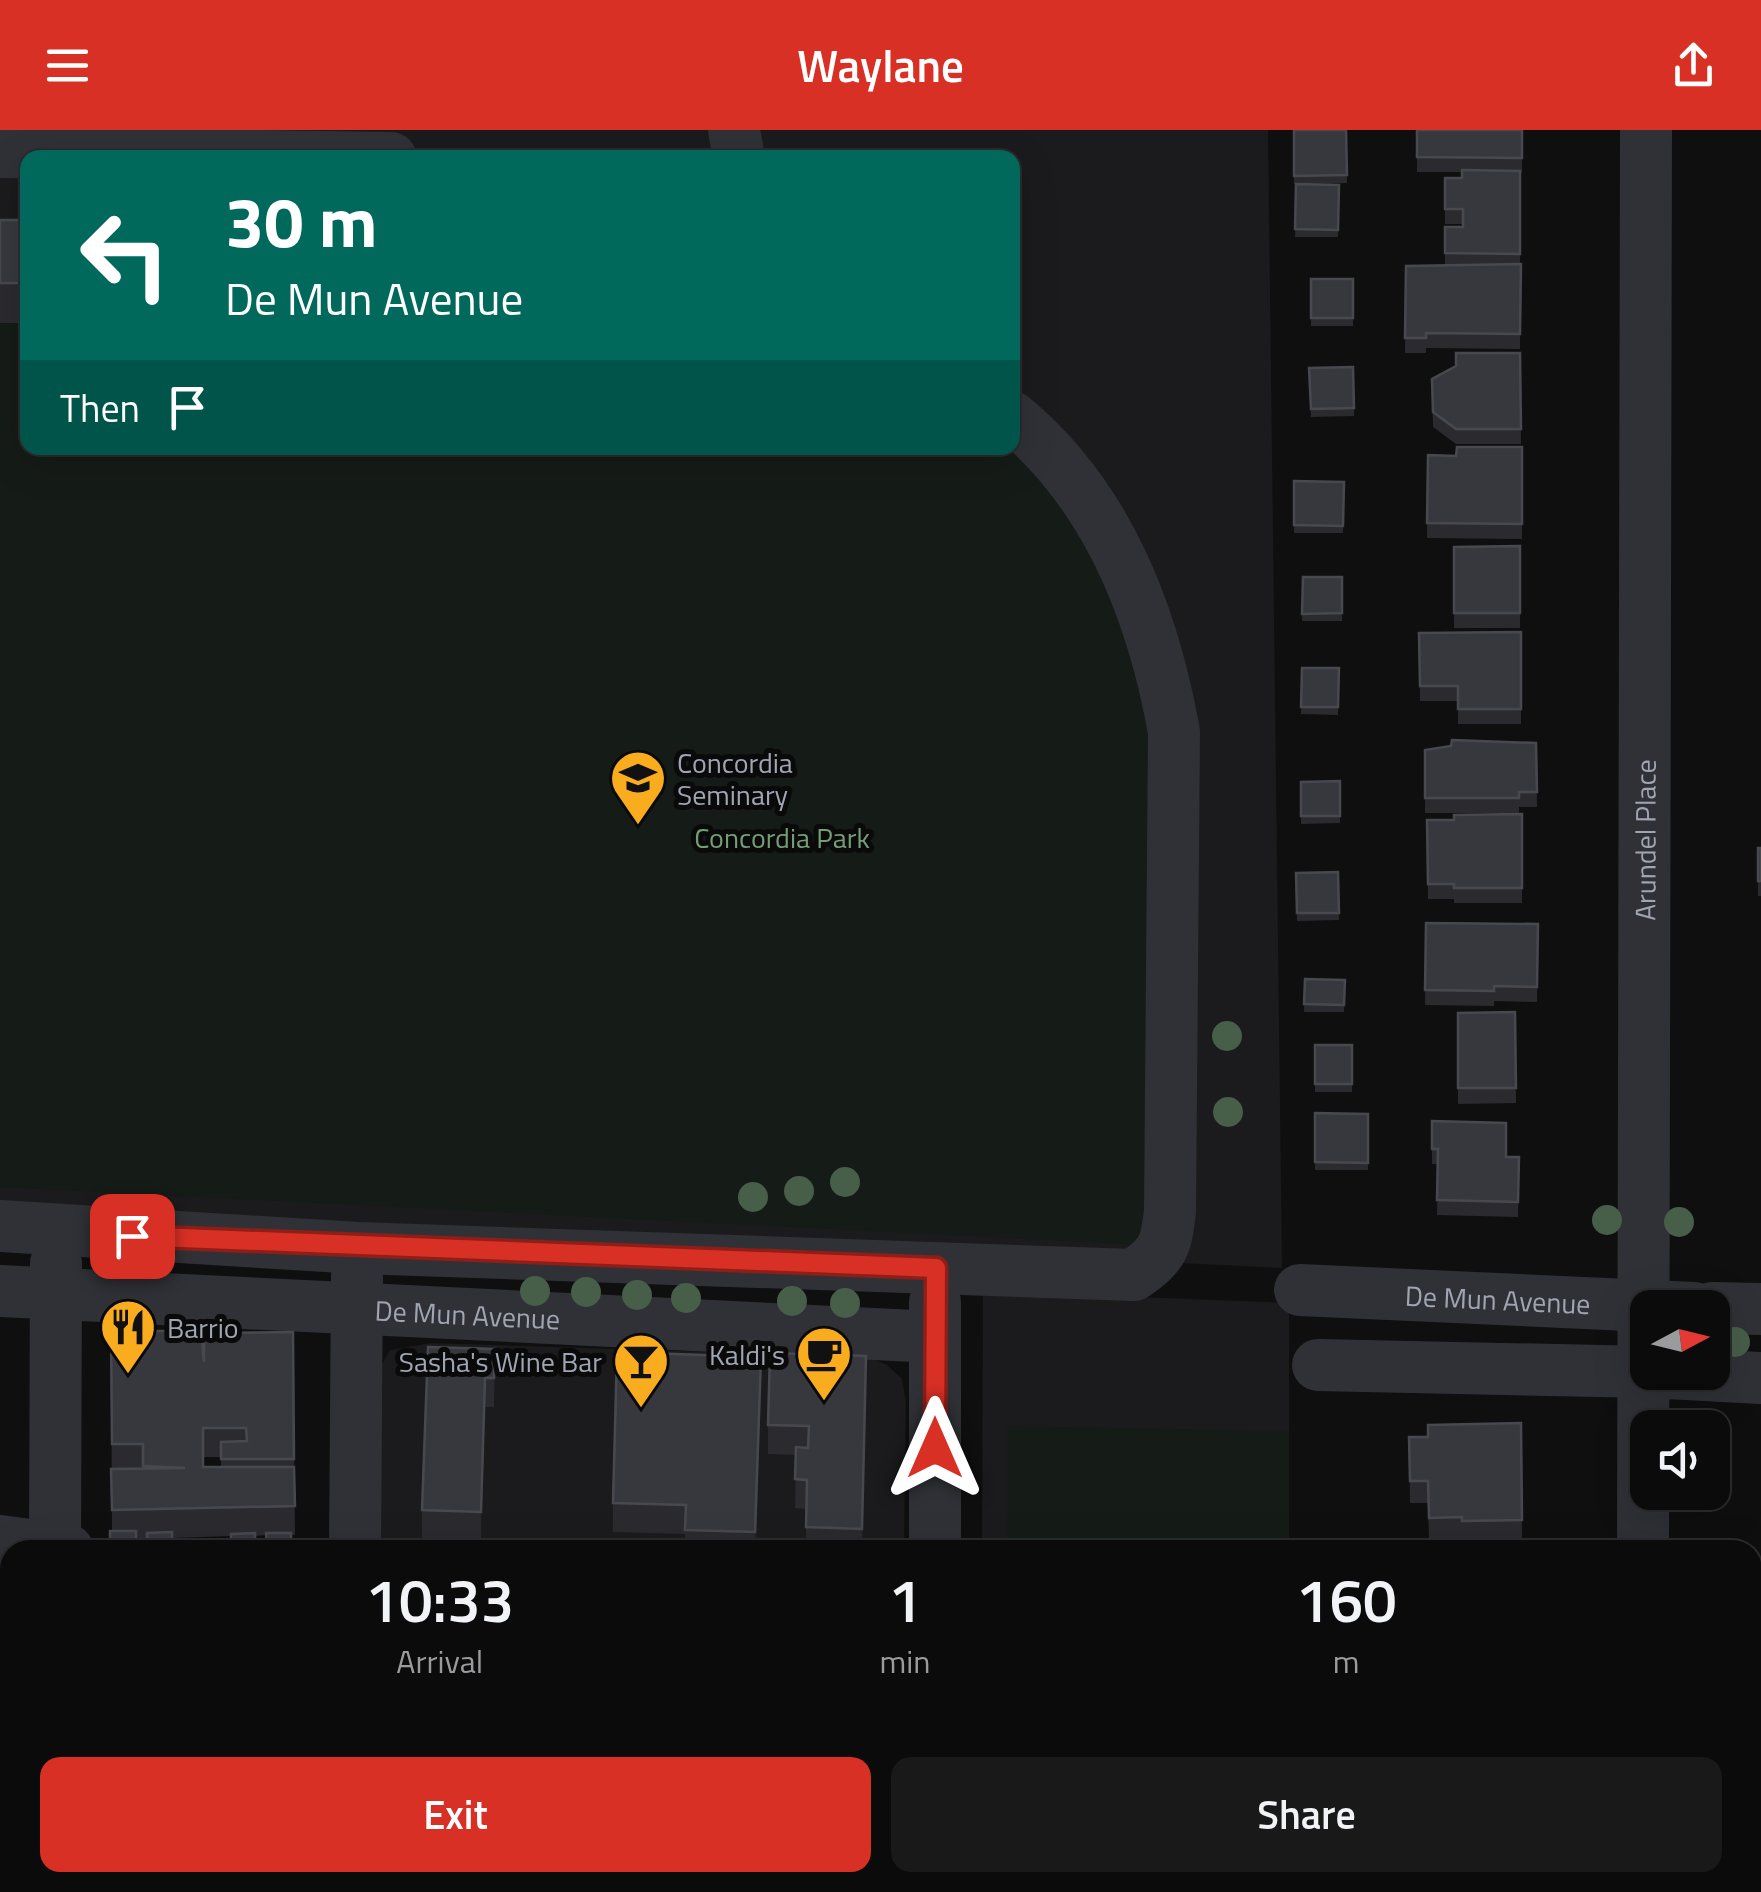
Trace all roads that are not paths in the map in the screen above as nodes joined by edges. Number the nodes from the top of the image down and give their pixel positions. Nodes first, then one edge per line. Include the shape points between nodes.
1 (1646, 130) edge
2 (1020, 425) edge
3 (0, 1226) edge
4 (56, 1232) junction
5 (358, 1248) junction
6 (936, 1268) junction
7 (1300, 1290) dead end
8 (1669, 1290) edge
9 (0, 1292) edge
10 (56, 1298) junction
11 (1630, 1305) edge
12 (1730, 1309) edge
13 (1761, 1310) edge
14 (357, 1312) junction
15 (935, 1337) junction
16 (1318, 1365) dead end
17 (1630, 1372) edge
18 (1730, 1376) edge
19 (1761, 1378) edge
20 (1646, 1390) edge
21 (59, 1540) edge
22 (356, 1540) edge
23 (935, 1540) edge
24 (1642, 1540) edge

1 - 8 street, Arundel Place
2 - 6 street via 1092,505 1138,592 1163,671 1177,790 1170,1210 1166,1246 1134,1276
3 - 4 street
4 - 5 street
4 - 10 street
5 - 6 street
5 - 14 street
6 - 15 street
7 - 11 street, De Mun Avenue
9 - 10 street, De Mun Avenue
10 - 14 street, De Mun Avenue
10 - 21 street
12 - 13 street
14 - 15 street, De Mun Avenue
14 - 22 street
15 - 23 street
16 - 17 street
18 - 19 street
20 - 24 street, Arundel Place

